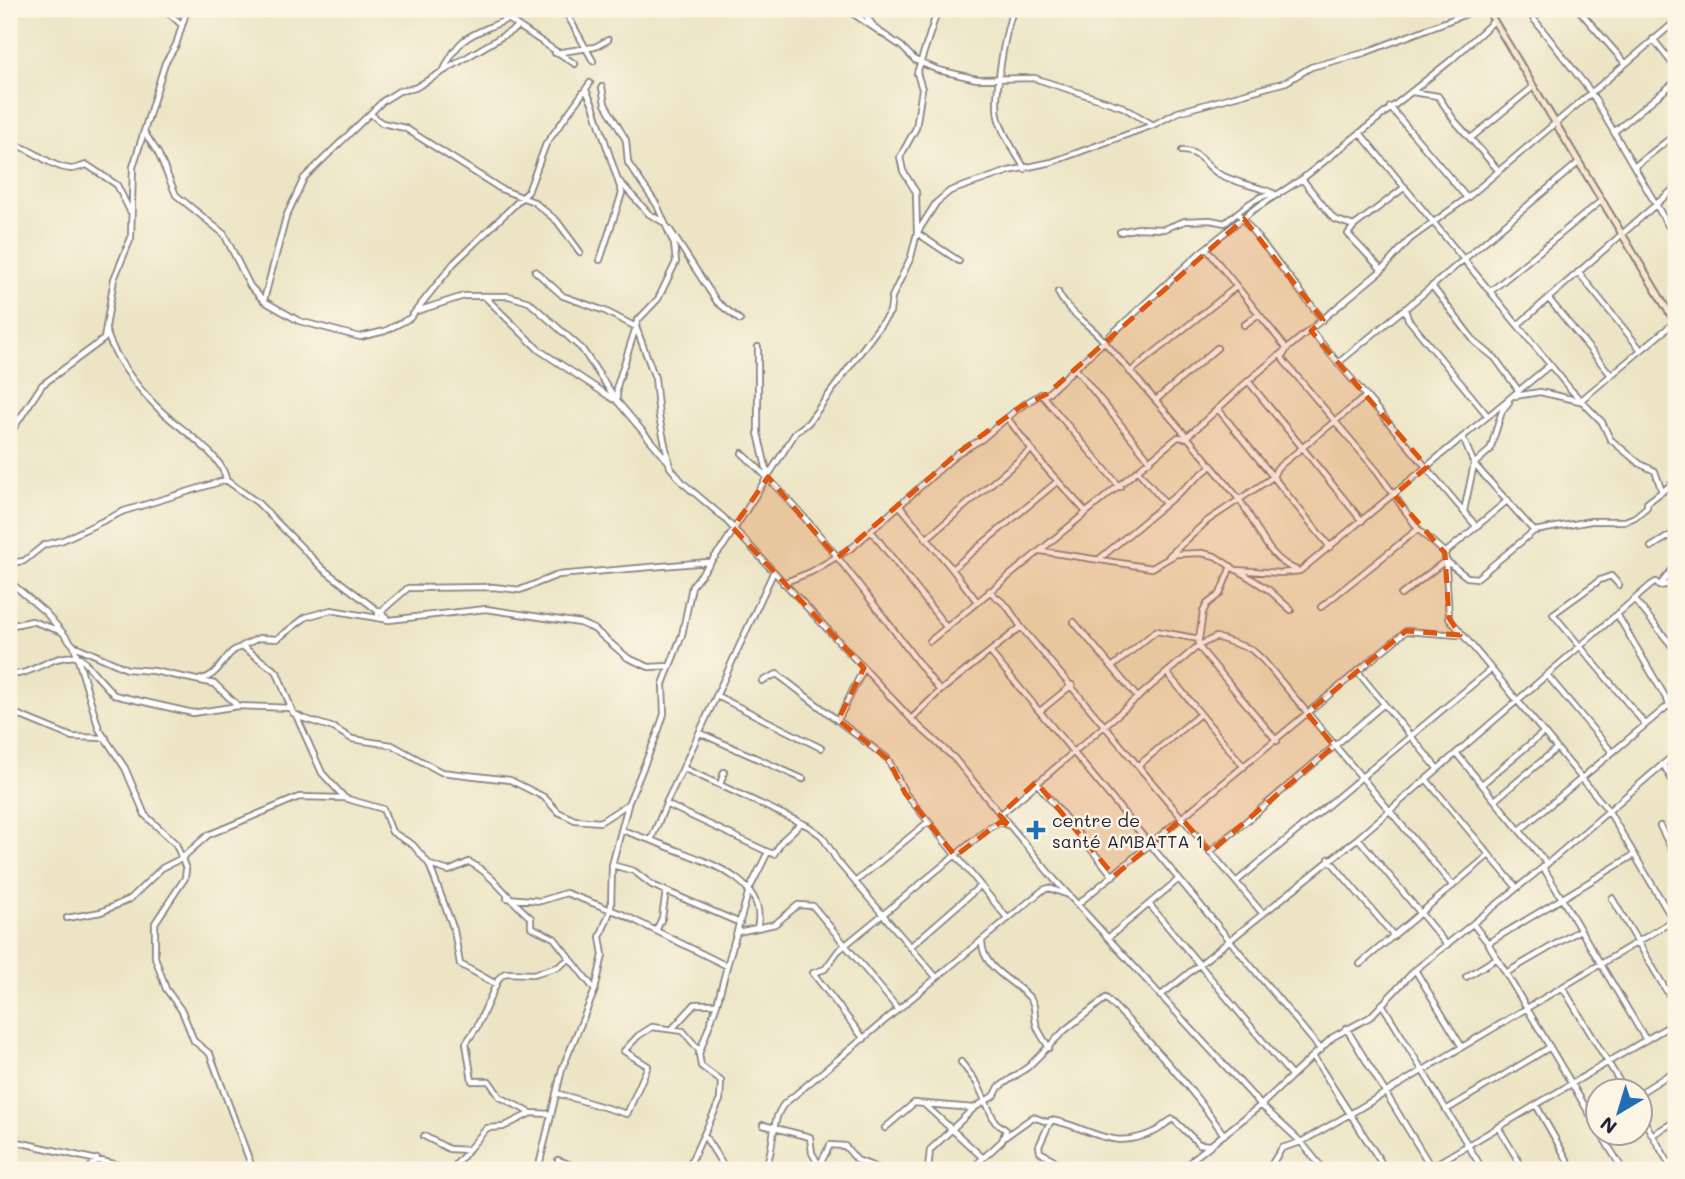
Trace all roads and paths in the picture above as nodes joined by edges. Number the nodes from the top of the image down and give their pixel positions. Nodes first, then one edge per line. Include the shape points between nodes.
1 (164, 9) edge
2 (187, 9) edge
3 (501, 9) edge
4 (564, 9) edge
5 (736, 9) edge
6 (788, 9) edge
7 (846, 9) edge
8 (861, 9) edge
9 (938, 9) edge
10 (1014, 9) edge
11 (1479, 9) edge
12 (1487, 9) edge
13 (1526, 9) edge
14 (1578, 9) edge
15 (508, 19) junction
16 (1494, 20) junction
17 (1676, 20) edge
18 (182, 25) junction
19 (518, 27) junction
20 (880, 34) junction
21 (1653, 39) junction
22 (608, 40) dead end
23 (584, 47) junction
24 (555, 53) junction
25 (593, 61) dead end
26 (921, 63) junction
27 (1625, 63) junction
28 (575, 64) dead end
29 (1676, 68) edge
30 (443, 72) junction
31 (1001, 79) junction
32 (1676, 81) edge
33 (590, 83) dead end
34 (602, 87) dead end
35 (1533, 87) junction
36 (1590, 91) junction
37 (586, 92) junction
38 (1411, 92) junction
39 (604, 97) junction
40 (1390, 107) junction
41 (372, 115) junction
42 (1153, 125) junction
43 (1555, 125) junction
44 (1615, 131) junction
45 (144, 132) junction
46 (1360, 133) junction
47 (1676, 134) edge
48 (1471, 138) junction
49 (9, 145) edge
50 (1182, 151) dead end
51 (1578, 163) junction
52 (1635, 166) junction
53 (1025, 169) junction
54 (1499, 171) junction
55 (1302, 179) junction
56 (620, 182) junction
57 (1405, 187) junction
58 (1676, 187) edge
59 (1276, 194) junction
60 (523, 197) junction
61 (1467, 198) junction
62 (1601, 201) junction
63 (1657, 206) junction
64 (131, 212) junction
65 (1238, 214) junction
66 (1244, 219) junction
67 (1433, 222) junction
68 (665, 223) junction
69 (1354, 226) junction
70 (1120, 232) dead end
71 (917, 233) junction
72 (1622, 236) junction
73 (1676, 239) edge
74 (1206, 248) junction
75 (580, 251) dead end
76 (1464, 259) junction
77 (600, 260) dead end
78 (959, 261) dead end
79 (1382, 270) junction
80 (535, 271) dead end
81 (1578, 272) junction
82 (1236, 286) junction
83 (1432, 286) junction
84 (1490, 291) junction
85 (1058, 292) dead end
86 (484, 296) junction
87 (1548, 298) junction
88 (264, 301) junction
89 (1405, 309) junction
90 (415, 312) junction
91 (1258, 314) junction
92 (740, 320) dead end
93 (1323, 320) junction
94 (1676, 323) edge
95 (1519, 324) junction
96 (1244, 325) dead end
97 (636, 327) junction
98 (106, 331) junction
99 (1311, 331) junction
100 (1105, 342) junction
101 (758, 348) dead end
102 (1217, 348) dead end
103 (1287, 349) junction
104 (1641, 350) junction
105 (1338, 363) junction
106 (1550, 365) junction
107 (1075, 368) junction
108 (1130, 372) junction
109 (1611, 375) junction
110 (1248, 381) junction
111 (1519, 391) junction
112 (1041, 394) junction
113 (1512, 396) junction
114 (1365, 397) junction
115 (1156, 400) junction
116 (617, 401) junction
117 (1580, 401) junction
118 (1218, 408) junction
119 (1487, 415) junction
120 (1007, 419) junction
121 (1334, 420) junction
122 (9, 435) edge
123 (1185, 438) junction
124 (1463, 438) junction
125 (1031, 450) junction
126 (1303, 450) junction
127 (742, 453) dead end
128 (1150, 461) junction
129 (1474, 464) junction
130 (670, 467) junction
131 (1210, 467) junction
132 (1427, 467) junction
133 (1138, 471) junction
134 (768, 477) junction
135 (1273, 477) junction
136 (226, 481) junction
137 (1058, 481) junction
138 (1676, 481) edge
139 (1120, 487) junction
140 (1662, 492) junction
141 (1394, 495) junction
142 (1240, 500) junction
143 (1509, 500) junction
144 (1164, 502) junction
145 (900, 506) junction
146 (1464, 511) junction
147 (1086, 512) junction
148 (1362, 521) junction
149 (1476, 526) junction
150 (733, 528) junction
151 (1418, 529) junction
152 (1534, 531) junction
153 (872, 532) junction
154 (1676, 532) edge
155 (926, 539) junction
156 (1330, 547) junction
157 (1651, 547) dead end
158 (1040, 551) junction
159 (1444, 553) junction
160 (837, 558) junction
161 (1097, 561) junction
162 (1445, 561) junction
163 (709, 562) junction
164 (1163, 562) junction
165 (9, 564) edge
166 (1233, 568) junction
167 (952, 569) junction
168 (1676, 569) edge
169 (1300, 571) junction
170 (773, 573) junction
171 (9, 581) edge
172 (783, 583) junction
173 (1619, 585) dead end
174 (1659, 586) junction
175 (1676, 588) edge
176 (989, 591) junction
177 (1401, 595) dead end
178 (1634, 599) junction
179 (976, 600) junction
180 (1321, 607) dead end
181 (1291, 610) dead end
182 (377, 615) junction
183 (1618, 616) junction
184 (1074, 622) dead end
185 (9, 626) edge
186 (1021, 626) junction
187 (947, 628) junction
188 (61, 631) junction
189 (1460, 635) junction
190 (930, 641) dead end
191 (1199, 643) junction
192 (74, 646) junction
193 (240, 647) junction
194 (1580, 649) junction
195 (1676, 650) edge
196 (990, 652) junction
197 (80, 657) junction
198 (671, 666) junction
199 (1112, 667) junction
200 (864, 668) junction
201 (1490, 670) junction
202 (1357, 671) junction
203 (1167, 673) junction
204 (9, 675) edge
205 (1547, 675) junction
206 (201, 679) junction
207 (762, 681) dead end
208 (1072, 685) junction
209 (940, 691) junction
210 (717, 696) junction
211 (1138, 698) junction
212 (1676, 699) edge
213 (1517, 701) junction
214 (1384, 704) junction
215 (1670, 704) junction
216 (238, 706) junction
217 (291, 708) junction
218 (9, 711) edge
219 (1040, 711) junction
220 (1307, 713) junction
221 (1200, 714) junction
222 (296, 715) junction
223 (1676, 715) edge
224 (911, 719) junction
225 (838, 720) junction
226 (1645, 724) junction
227 (1106, 725) junction
228 (700, 733) junction
229 (1543, 733) junction
230 (1410, 736) junction
231 (106, 738) junction
232 (1277, 741) junction
233 (1334, 746) junction
234 (821, 748) dead end
235 (1556, 749) junction
236 (1073, 752) junction
237 (1612, 752) junction
238 (1456, 753) junction
239 (1676, 753) edge
240 (1663, 764) junction
241 (1139, 765) junction
242 (1244, 767) junction
243 (683, 768) junction
244 (1437, 768) junction
245 (724, 772) dead end
246 (1580, 777) junction
247 (1362, 778) junction
248 (803, 779) dead end
249 (1426, 779) junction
250 (1037, 782) junction
251 (720, 785) junction
252 (1482, 785) junction
253 (1676, 787) edge
254 (344, 797) junction
255 (1495, 800) junction
256 (628, 804) junction
257 (666, 804) junction
258 (1389, 810) junction
259 (1608, 810) junction
260 (1000, 815) junction
261 (1182, 819) junction
262 (928, 822) junction
263 (801, 823) junction
264 (1660, 826) dead end
265 (1011, 828) junction
266 (622, 830) junction
267 (1520, 830) junction
268 (1358, 838) junction
269 (651, 840) junction
270 (1151, 845) junction
271 (768, 852) junction
272 (1210, 852) junction
273 (1489, 855) junction
274 (1634, 855) junction
275 (955, 856) junction
276 (182, 858) junction
277 (1676, 858) edge
278 (1329, 859) junction
279 (429, 864) junction
280 (612, 865) junction
281 (1545, 865) junction
282 (1114, 876) junction
283 (1179, 879) junction
284 (855, 882) junction
285 (1236, 882) junction
286 (979, 886) junction
287 (1452, 886) junction
288 (1517, 888) junction
289 (749, 890) junction
290 (666, 891) junction
291 (1069, 895) junction
292 (507, 898) junction
293 (1612, 898) dead end
294 (1562, 900) junction
295 (1078, 904) junction
296 (1149, 904) junction
297 (611, 909) junction
298 (1422, 913) junction
299 (1263, 914) junction
300 (883, 915) junction
301 (67, 918) dead end
302 (1008, 919) junction
303 (1675, 922) edge
304 (740, 923) junction
305 (1473, 924) junction
306 (757, 928) junction
307 (1580, 930) junction
308 (656, 931) junction
309 (737, 932) junction
310 (1394, 936) junction
311 (1109, 937) junction
312 (982, 940) junction
313 (1231, 941) junction
314 (1488, 943) junction
315 (1639, 943) junction
316 (846, 945) junction
317 (1447, 945) junction
318 (910, 947) junction
319 (1497, 958) junction
320 (569, 959) junction
321 (1360, 964) dead end
322 (1601, 965) junction
323 (727, 966) junction
324 (1201, 966) junction
325 (1415, 970) junction
326 (1506, 973) junction
327 (936, 977) junction
328 (1466, 977) dead end
329 (496, 984) junction
330 (1563, 988) junction
331 (595, 990) junction
332 (1160, 996) junction
333 (717, 1004) junction
334 (1382, 1004) junction
335 (1676, 1007) edge
336 (898, 1009) junction
337 (1527, 1009) junction
338 (1676, 1022) edge
339 (1346, 1028) junction
340 (671, 1030) junction
341 (864, 1039) junction
342 (1646, 1040) junction
343 (1462, 1047) junction
344 (1549, 1047) junction
345 (1048, 1048) junction
346 (699, 1050) junction
347 (1321, 1050) junction
348 (1313, 1056) junction
349 (961, 1062) dead end
350 (1609, 1063) junction
351 (1676, 1070) edge
352 (1423, 1072) junction
353 (1291, 1075) junction
354 (1618, 1078) edge
355 (1572, 1084) junction
356 (1654, 1084) edge
357 (556, 1093) junction
358 (1385, 1093) junction
359 (986, 1100) junction
360 (925, 1104) junction
361 (1584, 1104) edge
362 (1261, 1105) junction
363 (1536, 1105) junction
364 (975, 1108) junction
365 (1446, 1110) junction
366 (531, 1113) junction
367 (551, 1114) junction
368 (1350, 1114) junction
369 (1676, 1121) edge
370 (1050, 1123) junction
371 (763, 1125) dead end
372 (1498, 1127) junction
373 (775, 1128) junction
374 (886, 1128) dead end
375 (951, 1130) junction
376 (1654, 1134) edge
377 (704, 1135) junction
378 (1224, 1135) junction
379 (425, 1136) dead end
380 (1004, 1138) junction
381 (1654, 1138) edge
382 (9, 1140) edge
383 (1301, 1142) junction
384 (1210, 1144) junction
385 (1468, 1145) junction
386 (1610, 1148) edge
387 (468, 1150) junction
388 (982, 1157) junction
389 (97, 1159) junction
390 (558, 1160) dead end
391 (818, 1167) edge
392 (1428, 1169) edge
393 (88, 1170) edge
394 (141, 1170) edge
395 (253, 1170) edge
396 (451, 1170) edge
397 (538, 1170) edge
398 (584, 1170) edge
399 (687, 1170) edge
400 (726, 1170) edge
401 (764, 1170) edge
402 (883, 1170) edge
403 (928, 1170) edge
404 (970, 1170) edge
405 (1055, 1170) edge
406 (1184, 1170) edge
407 (1268, 1170) edge
408 (1324, 1170) edge
409 (1386, 1170) edge
410 (1483, 1170) edge
411 (1524, 1170) edge
412 (1573, 1170) edge
413 (1623, 1170) edge
414 (1675, 1170) edge

1 - 18 street
2 - 18 street
3 - 15 street
4 - 23 street
5 - 6 street via 760,13
7 - 20 street
8 - 20 street
9 - 26 street
10 - 31 street via 1005,37
11 - 42 street via 1364,53 1311,67 1286,82 1178,112
12 - 16 street
13 - 36 street
14 - 27 street
15 - 19 street
15 - 30 street via 462,39
16 - 35 street
16 - 38 street
17 - 21 street
18 - 45 street via 164,63
19 - 24 street
19 - 30 street
20 - 26 street
21 - 27 street
21 - 29 street
22 - 23 street
23 - 24 street
23 - 25 street
24 - 28 street
26 - 31 street via 957,76
26 - 71 street via 917,73 922,101 916,128 901,157 903,171 916,192
27 - 36 street
30 - 41 street via 415,89 399,91
31 - 42 street via 1034,78 1059,84 1123,107
31 - 53 street via 998,116
32 - 44 street
33 - 37 street
34 - 39 street
35 - 43 street
35 - 48 street
36 - 43 street
36 - 44 street
37 - 39 street
37 - 56 street
37 - 60 street via 546,144
38 - 40 street
38 - 48 street via 1438,96
39 - 68 street via 626,140 628,163
40 - 46 street
40 - 61 street
41 - 60 street via 382,123 405,128 501,189
41 - 88 street via 304,178 284,223
42 - 53 street
43 - 51 street
43 - 54 street
44 - 52 street
45 - 64 street via 131,174
45 - 88 street via 172,190 225,234 250,286
46 - 55 street
46 - 57 street
47 - 52 street
48 - 54 street
49 - 64 street via 23,146 43,160 68,168 87,166 117,185
50 - 59 street via 1197,153 1227,178
51 - 62 street
51 - 76 street
52 - 63 street
53 - 71 street via 950,191 936,203
54 - 61 street
55 - 59 street
55 - 69 street via 1334,219
56 - 68 street via 649,214
56 - 77 street via 620,203
57 - 67 street
57 - 69 street
58 - 63 street
59 - 65 street
59 - 66 street
60 - 75 street via 546,210
60 - 90 street via 454,263
61 - 67 street
62 - 72 street
62 - 84 street
63 - 72 street
63 - 73 street
64 - 98 street via 131,238 114,279
65 - 66 street
65 - 70 street via 1225,223 1185,221 1164,229
66 - 74 street
66 - 93 street
67 - 76 street
67 - 79 street via 1398,249
68 - 92 street via 717,302
68 - 97 street via 676,262
69 - 79 street via 1348,234
71 - 78 street
71 - 134 street via 890,312 808,423 796,432
72 - 81 street
72 - 94 street
74 - 82 street
74 - 100 street
76 - 83 street
76 - 84 street
79 - 93 street
80 - 97 street via 563,296
81 - 87 street
81 - 104 street
82 - 91 street
82 - 108 street
83 - 89 street
83 - 111 street
84 - 95 street
85 - 100 street
86 - 90 street via 447,300
86 - 116 street via 539,350
86 - 116 street via 529,302 550,317 582,349
87 - 95 street
87 - 109 street
88 - 90 street via 299,321 360,337 399,326
89 - 105 street
89 - 119 street via 1408,319
91 - 96 street
91 - 103 street
93 - 99 street
94 - 104 street
95 - 106 street
97 - 116 street via 617,386
97 - 130 street via 655,378
98 - 122 street via 98,345 42,385
98 - 136 street via 116,357 156,407 223,466
99 - 103 street
99 - 105 street
100 - 107 street
100 - 108 street
101 - 134 street via 758,433
102 - 115 street
103 - 110 street
103 - 121 street via 1282,358
104 - 109 street
105 - 114 street
106 - 111 street
106 - 117 street
107 - 112 street via 1047,394
107 - 128 street
108 - 115 street
109 - 117 street
110 - 118 street
110 - 126 street
111 - 113 street
112 - 120 street
112 - 139 street
113 - 117 street via 1540,392
113 - 119 street
113 - 129 street via 1502,411 1490,450
114 - 121 street
114 - 132 street
115 - 123 street
116 - 130 street via 665,454
117 - 140 street via 1602,422 1609,439 1655,471
118 - 123 street
118 - 135 street
119 - 124 street
120 - 125 street
120 - 145 street via 958,453
121 - 126 street
121 - 141 street
123 - 128 street via 1178,437
123 - 131 street
124 - 129 street
124 - 132 street
125 - 137 street
125 - 155 street
126 - 135 street via 1277,468
126 - 148 street
127 - 134 street
128 - 133 street
129 - 143 street
129 - 146 street
130 - 150 street
131 - 142 street
131 - 144 street
132 - 141 street
132 - 146 street
133 - 139 street
133 - 144 street
134 - 150 street
134 - 160 street
135 - 142 street
135 - 156 street
136 - 165 street via 124,511 44,545 24,561
136 - 182 street via 258,503 323,569
137 - 147 street
137 - 167 street
138 - 140 street
139 - 147 street
140 - 152 street via 1625,521 1591,521
141 - 148 street
141 - 151 street
142 - 164 street via 1207,521
142 - 169 street via 1266,544 1281,561
143 - 149 street
143 - 152 street
144 - 161 street
145 - 153 street
145 - 155 street
146 - 149 street
147 - 158 street
148 - 156 street
149 - 159 street
150 - 163 street
150 - 170 street
151 - 159 street
151 - 180 street
152 - 162 street via 1477,578
153 - 160 street
153 - 187 street
154 - 157 street
155 - 167 street
156 - 169 street
158 - 161 street
158 - 176 street
159 - 162 street
160 - 172 street
160 - 209 street
161 - 164 street via 1141,568
162 - 177 street
162 - 189 street via 1449,618
163 - 182 street via 558,575 520,590 408,588
163 - 198 street via 692,586
164 - 166 street via 1177,554 1202,553
166 - 169 street
166 - 181 street
166 - 191 street via 1220,594 1203,612
167 - 179 street
168 - 174 street
170 - 172 street
170 - 210 street
171 - 188 street
172 - 200 street
173 - 194 street via 1611,576 1600,580 1553,614
174 - 175 street
174 - 178 street via 1656,582
176 - 179 street
176 - 186 street
178 - 183 street
178 - 195 street
179 - 187 street
182 - 193 street via 323,612 301,619 277,639 259,638
182 - 198 street via 389,620 486,609 566,620 594,629 628,658 649,667
183 - 194 street
183 - 215 street
184 - 199 street
185 - 188 street via 32,621
186 - 196 street
186 - 208 street
187 - 190 street
188 - 192 street
189 - 201 street
189 - 202 street via 1406,631
191 - 199 street via 1156,631
191 - 203 street
191 - 220 street via 1216,637 1251,649
191 - 232 street
192 - 197 street
192 - 206 street via 127,669
193 - 206 street via 216,673
193 - 217 street via 277,672
194 - 205 street
194 - 226 street
196 - 209 street
196 - 219 street
197 - 204 street via 61,655
197 - 216 street via 114,695 193,713
197 - 231 street via 98,727
198 - 256 street via 663,684 664,714
199 - 211 street
200 - 224 street
200 - 225 street
201 - 213 street
201 - 230 street
202 - 214 street
202 - 220 street
203 - 211 street
203 - 221 street
205 - 213 street
205 - 237 street
206 - 216 street via 218,686
207 - 225 street via 777,674
208 - 219 street
208 - 227 street
209 - 224 street
210 - 228 street
210 - 234 street
211 - 227 street
212 - 215 street
213 - 229 street
213 - 238 street
214 - 230 street
214 - 233 street
215 - 223 street
215 - 226 street
216 - 217 street
217 - 222 street
218 - 231 street via 72,737
219 - 236 street
220 - 232 street
220 - 233 street
221 - 241 street
221 - 242 street
222 - 254 street via 323,773
222 - 256 street via 352,738 392,745 441,772 510,780 575,820 600,822
224 - 260 street via 954,758
225 - 262 street via 887,759
226 - 237 street
227 - 236 street
227 - 241 street
228 - 243 street
228 - 248 street
229 - 235 street
229 - 252 street
230 - 244 street
230 - 247 street
231 - 276 street via 145,815 176,844
232 - 242 street
233 - 247 street
233 - 272 street
235 - 246 street
235 - 255 street
236 - 250 street
236 - 270 street
237 - 246 street
238 - 244 street
238 - 252 street
239 - 240 street
240 - 253 street
240 - 259 street
241 - 261 street
242 - 261 street
243 - 251 street
243 - 257 street
244 - 249 street
245 - 251 street
246 - 259 street
246 - 267 street
247 - 258 street
247 - 285 street
249 - 258 street
249 - 273 street
250 - 260 street
250 - 282 street
251 - 263 street
252 - 255 street
254 - 276 street via 299,797 208,835
254 - 279 street via 383,809 392,832 413,845
255 - 267 street
256 - 266 street
257 - 269 street
257 - 271 street
258 - 268 street
258 - 287 street
259 - 274 street
259 - 281 street
260 - 265 street
261 - 270 street
261 - 272 street
262 - 275 street
262 - 284 street
263 - 271 street via 774,854
263 - 284 street via 822,836
264 - 277 street
265 - 275 street via 998,823
265 - 291 street
266 - 269 street
266 - 280 street
267 - 281 street
268 - 278 street
268 - 298 street
269 - 289 street via 729,873
270 - 282 street
270 - 283 street
271 - 289 street
272 - 285 street
273 - 287 street
273 - 288 street
274 - 294 street
274 - 303 street
275 - 286 street
275 - 300 street
276 - 301 street via 162,868 130,899 101,912
276 - 395 street via 185,878 153,929 155,957 194,1041 210,1054
278 - 299 street
278 - 310 street
279 - 292 street via 443,871 472,863
279 - 329 street via 460,964
280 - 290 street via 634,871
280 - 297 street
281 - 288 street
281 - 294 street
282 - 295 street
283 - 296 street
283 - 313 street
284 - 300 street
285 - 299 street
286 - 302 street
286 - 318 street
287 - 298 street
288 - 305 street
289 - 304 street
289 - 306 street via 760,909
290 - 304 street
290 - 308 street
291 - 295 street
291 - 302 street via 1049,888
292 - 297 street via 541,901 566,893
292 - 320 street via 531,918 531,927 554,938
293 - 315 street
294 - 307 street
294 - 314 street
295 - 311 street
296 - 311 street
296 - 324 street
297 - 308 street
297 - 331 street via 600,937 603,954
298 - 310 street
298 - 317 street
299 - 313 street
300 - 316 street
300 - 318 street
302 - 312 street
303 - 315 street
304 - 309 street
305 - 314 street
305 - 317 street
306 - 309 street
306 - 316 street via 775,924 805,904 818,910
307 - 322 street
307 - 326 street
308 - 323 street
309 - 323 street
310 - 321 street
311 - 332 street
312 - 327 street
312 - 345 street via 981,949 995,969 1036,1008 1035,1023
313 - 324 street
313 - 347 street
314 - 319 street
315 - 322 street
315 - 335 street
316 - 336 street
316 - 341 street via 825,969 813,973
317 - 325 street
318 - 327 street
319 - 326 street
319 - 328 street
320 - 329 street via 533,974 505,973
320 - 331 street
322 - 330 street
322 - 342 street
323 - 333 street
324 - 332 street
324 - 353 street
325 - 334 street
325 - 343 street
326 - 337 street
327 - 336 street
329 - 366 street via 466,1042 469,1074 472,1081 489,1081 500,1097
330 - 337 street
330 - 350 street
331 - 357 street
332 - 362 street
333 - 340 street via 695,1004
333 - 346 street
334 - 339 street via 1370,1017
334 - 352 street
336 - 341 street
337 - 343 street
337 - 344 street
338 - 342 street
339 - 347 street
339 - 358 street
340 - 346 street via 684,1031
340 - 357 street via 652,1027 624,1052 648,1066 626,1114
341 - 373 street via 784,1104 775,1116
342 - 350 street
343 - 352 street
344 - 355 street
344 - 365 street
345 - 359 street
345 - 378 street via 1106,998 1155,1048
346 - 377 street via 701,1066 722,1081 720,1100
347 - 348 street
348 - 353 street
348 - 368 street
349 - 359 street
350 - 354 street
350 - 355 street
351 - 356 street
352 - 358 street
352 - 365 street
353 - 362 street
355 - 361 street
355 - 363 street
357 - 367 street
358 - 368 street
358 - 392 street
359 - 364 street
359 - 380 street via 995,1122 1006,1130
360 - 364 street
360 - 374 street via 914,1102
360 - 375 street
362 - 378 street
362 - 383 street
363 - 372 street
363 - 412 street
364 - 375 street
365 - 385 street
366 - 367 street
366 - 387 street via 503,1127 487,1129
367 - 397 street
368 - 383 street
368 - 409 street
369 - 376 street
370 - 380 street via 1033,1117
370 - 384 street via 1072,1124 1112,1140 1156,1131 1173,1119 1199,1144
370 - 405 street via 1039,1146 1040,1152 1054,1160
371 - 373 street
372 - 385 street
372 - 411 street
373 - 391 street via 810,1137
373 - 401 street
375 - 388 street
375 - 403 street via 930,1150
377 - 399 street
377 - 400 street
378 - 384 street
379 - 387 street via 449,1149
380 - 388 street
381 - 414 street
382 - 389 street
383 - 407 street via 1282,1147
383 - 408 street
384 - 406 street
385 - 392 street
385 - 410 street
386 - 413 street
387 - 396 street
388 - 404 street
389 - 393 street
389 - 394 street
390 - 398 street
391 - 402 street via 830,1146 845,1146 857,1160

